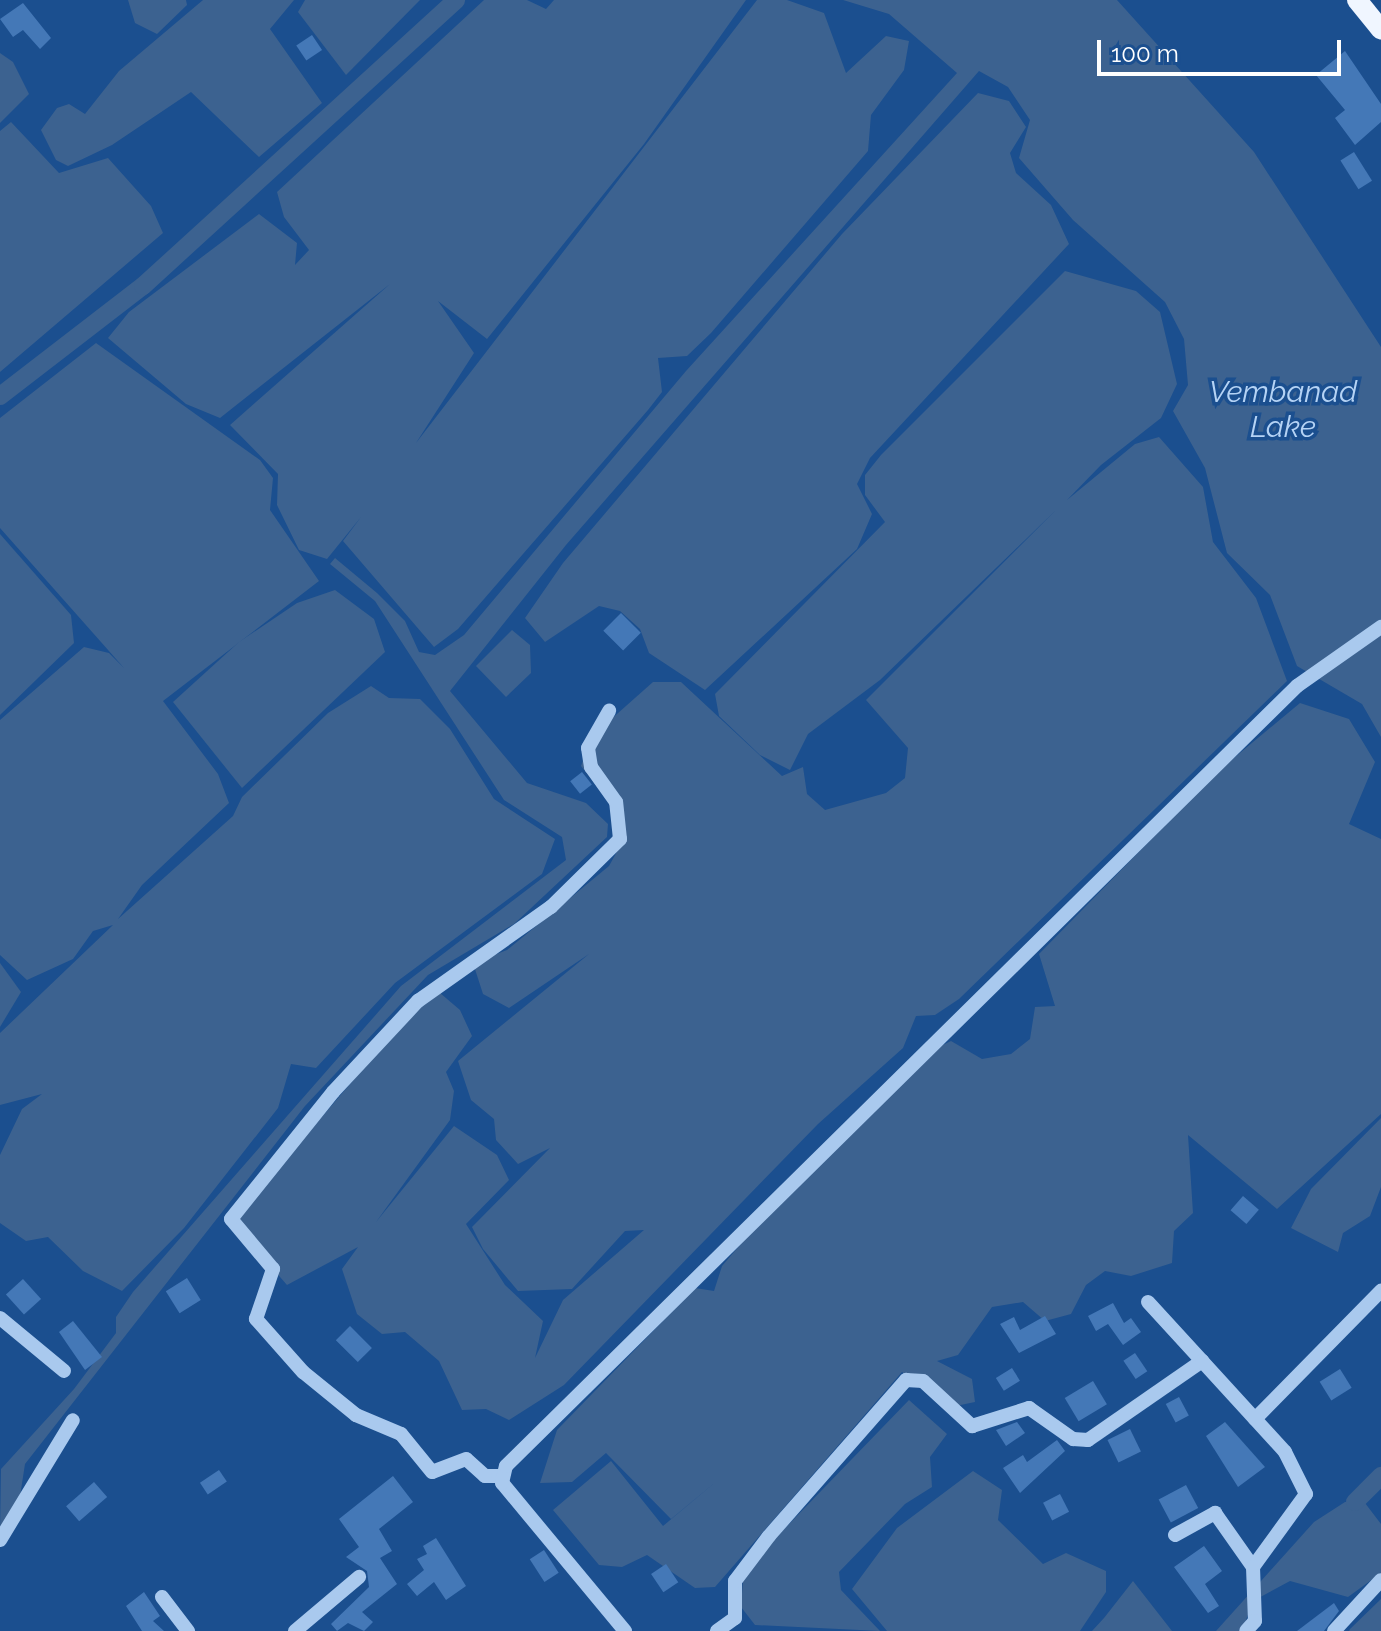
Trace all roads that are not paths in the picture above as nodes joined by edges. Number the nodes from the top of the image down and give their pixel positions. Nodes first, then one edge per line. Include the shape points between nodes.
1 (1357, 0) edge
2 (1381, 30) edge
3 (1381, 627) edge
4 (609, 711) dead end
5 (1381, 1291) edge
6 (1148, 1302) dead end
7 (0, 1318) edge
8 (1202, 1361) junction
9 (64, 1371) dead end
10 (1255, 1419) junction
11 (73, 1420) dead end
12 (500, 1476) junction
13 (1175, 1535) dead end
14 (0, 1540) edge
15 (1253, 1567) junction
16 (359, 1577) dead end
17 (1381, 1580) edge
18 (162, 1597) dead end
19 (1250, 1626) edge
20 (188, 1631) edge
21 (295, 1631) edge
22 (625, 1631) edge
23 (717, 1631) edge
24 (1267, 1631) edge
25 (1334, 1631) edge

1 - 2 main road
3 - 12 street via 1309,678 1054,933 850,1119
4 - 12 street via 588,748 591,767 616,802 620,839 551,907 418,1001 333,1092 231,1219 273,1269 256,1319 303,1372 356,1415 401,1434 432,1472 466,1459 485,1476
5 - 10 street
6 - 8 street
7 - 9 street
8 - 10 street
8 - 23 street via 1088,1440 1073,1439 1029,1408 1007,1409 972,1426 923,1381 906,1380 735,1581 735,1618
10 - 15 street via 1285,1452 1306,1494
11 - 14 street
12 - 22 street
13 - 15 street via 1215,1513
15 - 19 street via 1257,1604
16 - 21 street
17 - 25 street
18 - 20 street
19 - 24 street

